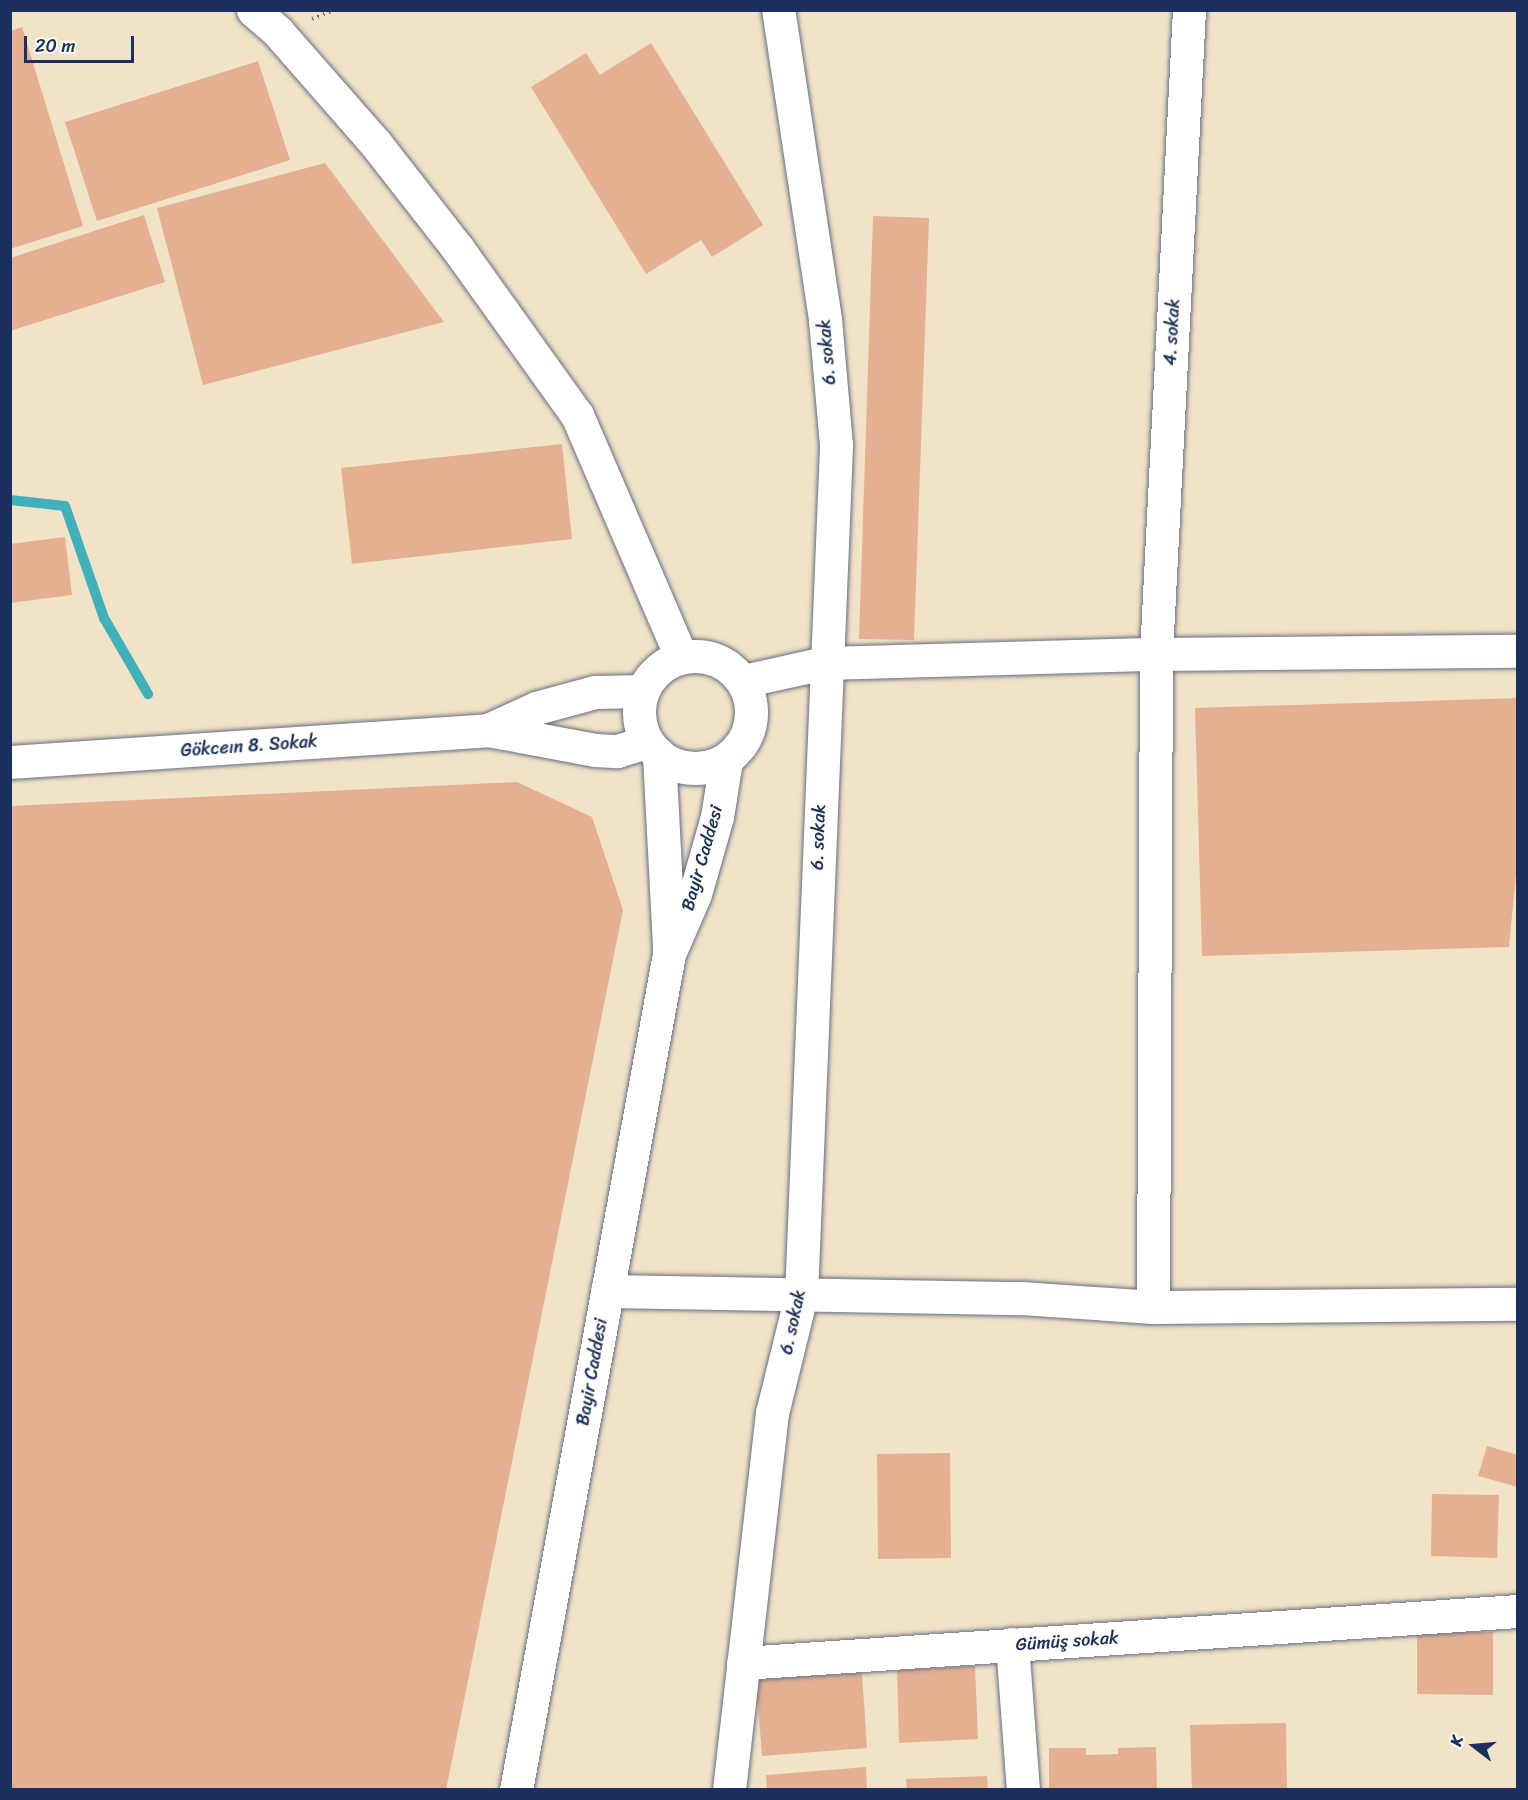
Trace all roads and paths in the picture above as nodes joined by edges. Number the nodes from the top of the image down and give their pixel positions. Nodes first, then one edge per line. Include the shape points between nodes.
1 (253, 10) edge
2 (778, 10) edge
3 (1189, 10) edge
4 (1518, 651) edge
5 (1156, 654) junction
6 (681, 657) junction
7 (825, 663) junction
8 (743, 681) junction
9 (643, 691) junction
10 (488, 730) junction
11 (653, 749) junction
12 (726, 760) junction
13 (10, 762) edge
14 (669, 954) junction
15 (607, 1291) junction
16 (801, 1296) junction
17 (1518, 1304) edge
18 (1153, 1307) junction
19 (1518, 1611) edge
20 (1012, 1644) junction
21 (743, 1663) junction
22 (516, 1790) edge
23 (729, 1790) edge
24 (1023, 1790) edge

1 - 6 street via 278,32 376,144 458,249 577,415
2 - 7 street, 6. sokak via 825,319 836,445
3 - 5 street, 4. sokak
4 - 5 street
5 - 7 street
5 - 18 street, 4. sokak
6 - 8 street via 716,658
6 - 9 street via 665,663
7 - 8 street
7 - 16 street, 6. sokak
8 - 12 street via 750,698 748,732
9 - 10 street, Gökceın 8. Sokak via 595,692 536,708
9 - 11 street via 640,726
10 - 11 street, Gökceın 8. Sokak via 595,750
10 - 13 street, Gökceın 8. Sokak
11 - 12 street via 692,768
11 - 14 street, Bayir Caddesi
12 - 14 street, Bayir Caddesi via 717,818 695,894
14 - 15 street, Bayir Caddesi
15 - 16 street
15 - 22 street, Bayir Caddesi
16 - 18 street via 1021,1298
16 - 21 street, 6. sokak via 771,1413
17 - 18 street
19 - 20 street, Gümüş sokak
20 - 21 street, Gümüş sokak
20 - 24 street
21 - 23 street

